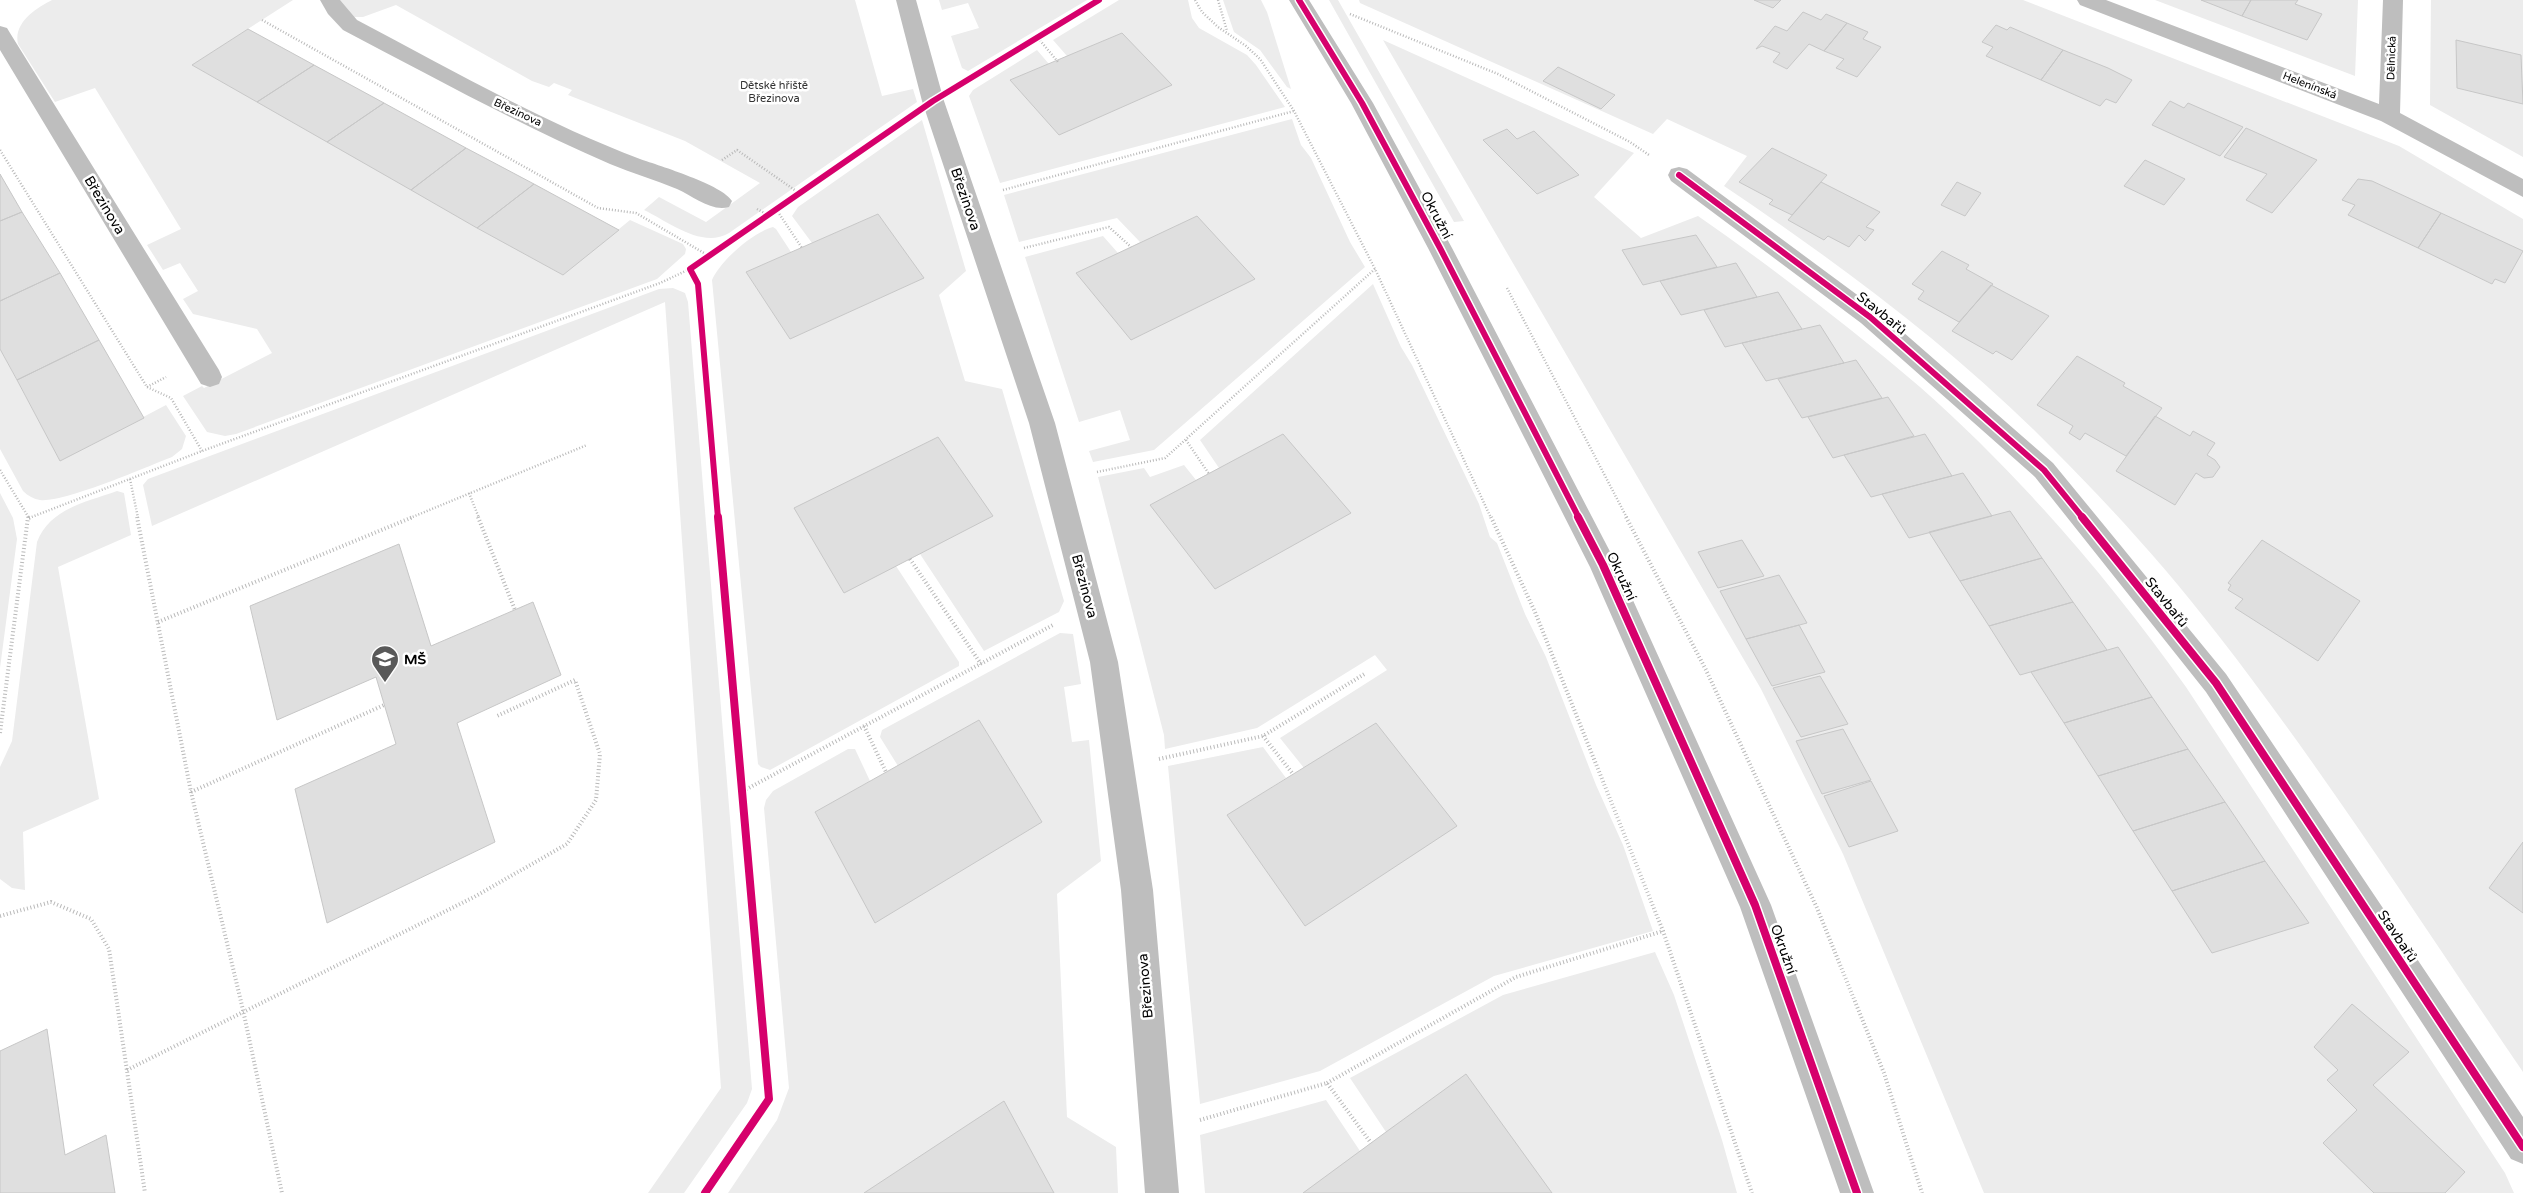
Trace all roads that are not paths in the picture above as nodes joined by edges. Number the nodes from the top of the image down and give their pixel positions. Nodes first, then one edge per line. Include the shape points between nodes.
1 (330, 0) edge
2 (906, 0) edge
3 (1300, 0) edge
4 (2087, 0) edge
5 (2393, 0) edge
6 (0, 32) edge
7 (2389, 116) junction
8 (1679, 175) road end
9 (2523, 189) edge
10 (722, 201) dead end
11 (210, 377) dead end
12 (2523, 1147) edge
13 (1162, 1193) edge
14 (1857, 1193) edge

1 - 10 street, Březinova via 350,25 504,106
2 - 13 street, Březinova via 933,101 1042,423 1104,662 1137,890
3 - 14 street, Okružní via 1362,104 1431,231 1603,565 1755,905
4 - 7 street, Helenínská
5 - 7 street, Dělnická
6 - 11 street, Březinova
7 - 9 street, Helenínská
8 - 12 street, Stavbařů via 1870,317 2044,470 2216,683

